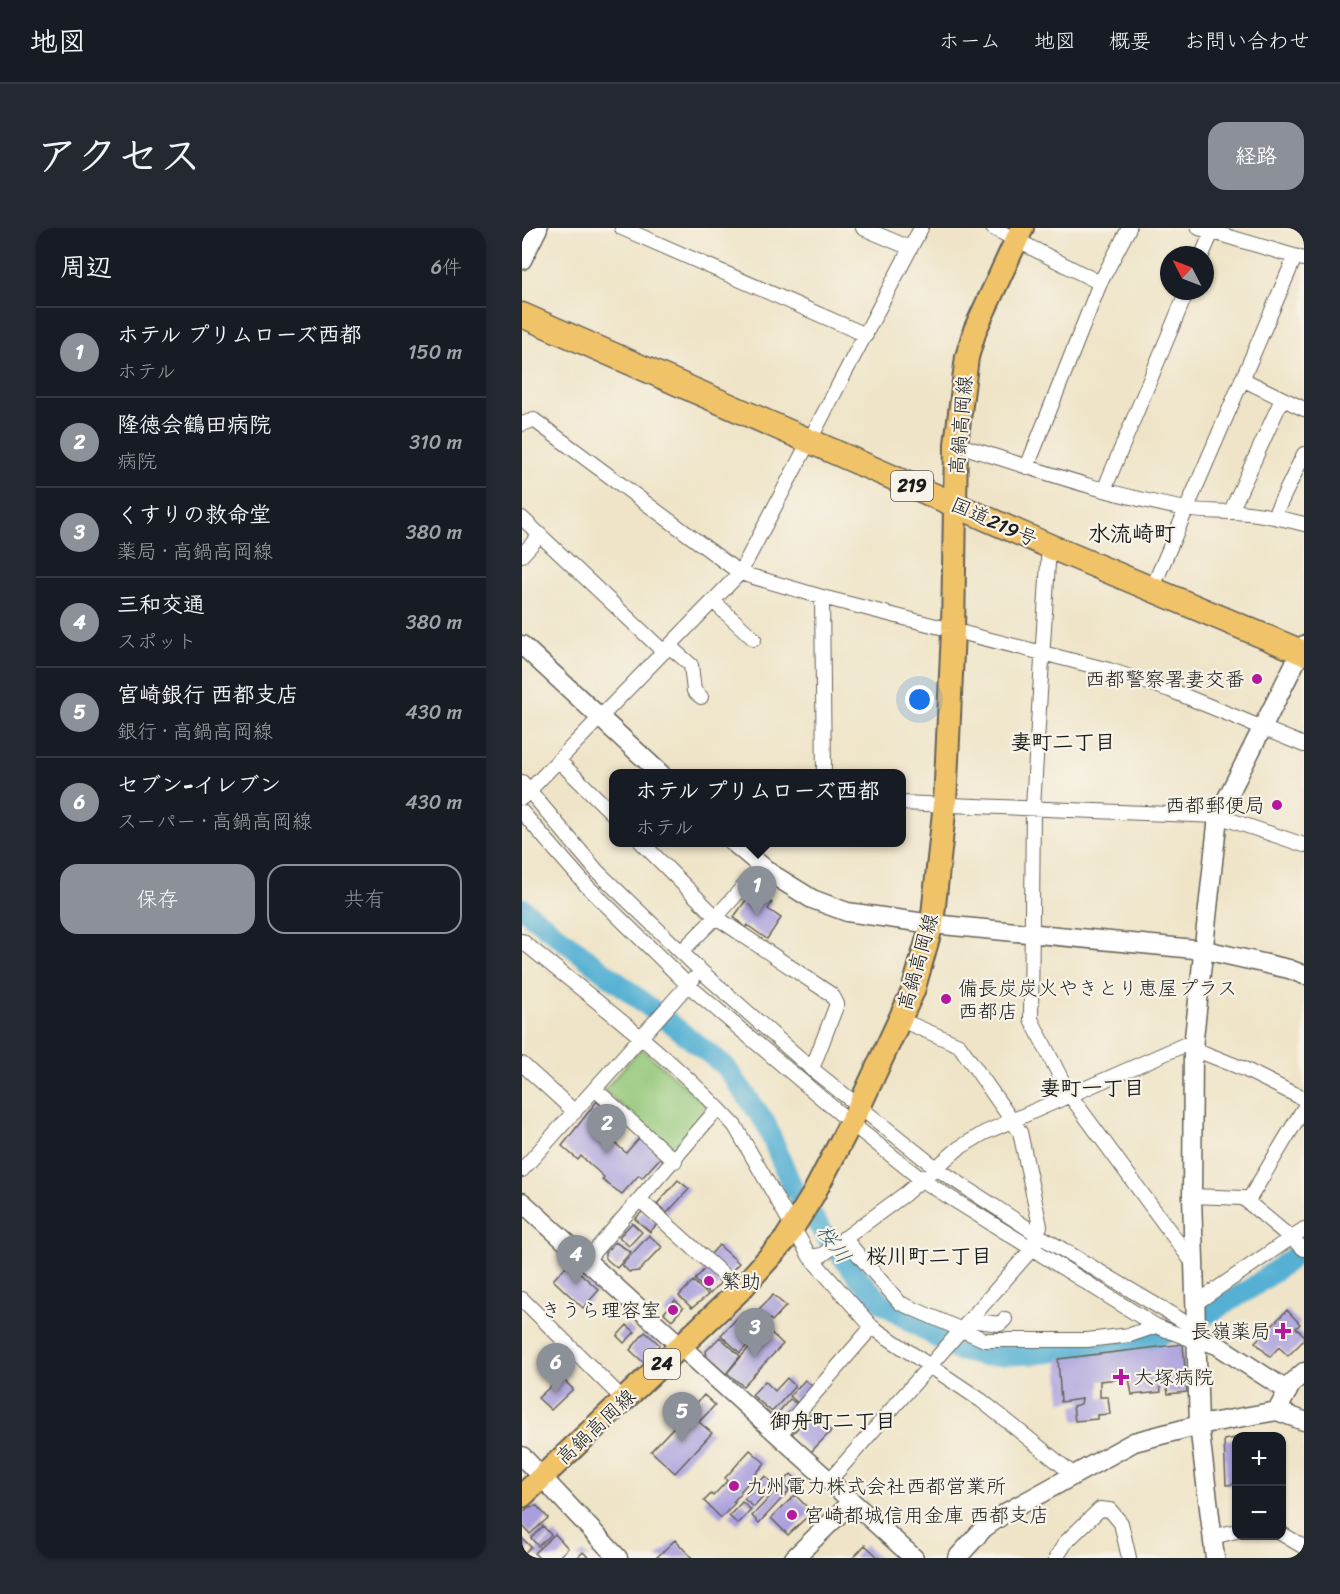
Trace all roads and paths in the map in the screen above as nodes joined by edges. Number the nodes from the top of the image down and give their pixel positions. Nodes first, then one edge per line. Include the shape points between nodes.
1 (538, 228) edge
2 (622, 228) edge
3 (864, 228) edge
4 (921, 228) edge
5 (993, 228) edge
6 (1129, 228) edge
7 (1205, 230) edge
8 (642, 232) edge
9 (1018, 234) edge
10 (1203, 246) edge
11 (910, 248) junction
12 (1299, 258) edge
13 (522, 260) edge
14 (1100, 283) junction
15 (1183, 300) edge
16 (522, 315) edge
17 (866, 335) junction
18 (1242, 379) junction
19 (1282, 399) junction
20 (1304, 409) edge
21 (522, 424) edge
22 (810, 441) junction
23 (956, 444) junction
24 (1304, 454) edge
25 (1027, 467) junction
26 (1104, 490) junction
27 (957, 505) junction
28 (1184, 509) junction
29 (1231, 512) junction
30 (1274, 516) junction
31 (522, 518) edge
32 (1304, 524) edge
33 (540, 535) junction
34 (1048, 546) junction
35 (522, 555) edge
36 (740, 573) junction
37 (1152, 589) junction
38 (822, 597) junction
39 (712, 601) junction
40 (953, 631) junction
41 (754, 639) dead end
42 (522, 645) edge
43 (666, 649) junction
44 (1303, 650) edge
45 (1040, 653) junction
46 (701, 698) dead end
47 (601, 719) junction
48 (1262, 729) junction
49 (1304, 745) edge
50 (560, 761) junction
51 (656, 769) edge
52 (824, 769) edge
53 (525, 790) edge
54 (906, 803) edge
55 (945, 803) junction
56 (1033, 807) junction
57 (609, 810) edge
58 (522, 812) edge
59 (1218, 816) junction
60 (1304, 845) edge
61 (645, 847) edge
62 (738, 847) edge
63 (762, 866) junction
64 (716, 916) junction
65 (932, 924) junction
66 (1031, 934) junction
67 (522, 941) edge
68 (1205, 950) junction
69 (681, 952) junction
70 (701, 971) junction
71 (1304, 975) edge
72 (688, 985) junction
73 (902, 1020) junction
74 (639, 1038) junction
75 (1193, 1047) junction
76 (522, 1064) edge
77 (812, 1069) junction
78 (596, 1089) junction
79 (1069, 1094) junction
80 (1304, 1099) edge
81 (718, 1108) junction
82 (1304, 1108) edge
83 (575, 1112) junction
84 (855, 1115) junction
85 (1012, 1118) junction
86 (675, 1161) junction
87 (936, 1168) junction
88 (522, 1170) edge
89 (922, 1180) junction
90 (1192, 1196) junction
91 (640, 1200) junction
92 (1248, 1201) junction
93 (522, 1202) edge
94 (794, 1227) junction
95 (1304, 1229) edge
96 (1038, 1235) junction
97 (842, 1240) junction
98 (1297, 1243) edge
99 (1031, 1250) junction
100 (816, 1256) junction
101 (586, 1262) junction
102 (1193, 1263) junction
103 (740, 1290) junction
104 (522, 1299) edge
105 (1196, 1305) junction
106 (1005, 1319) dead end
107 (1158, 1326) junction
108 (872, 1327) junction
109 (962, 1328) junction
110 (1196, 1332) junction
111 (682, 1346) junction
112 (930, 1365) junction
113 (1304, 1372) edge
114 (1288, 1391) junction
115 (624, 1400) junction
116 (1277, 1411) junction
117 (1304, 1421) edge
118 (1199, 1425) junction
119 (779, 1435) junction
120 (522, 1456) edge
121 (1074, 1475) junction
122 (543, 1477) junction
123 (829, 1481) junction
124 (522, 1496) edge
125 (852, 1502) junction
126 (1232, 1531) edge
127 (1213, 1537) junction
128 (1286, 1537) edge
129 (1304, 1547) edge
130 (618, 1558) edge
131 (794, 1558) edge
132 (914, 1558) edge
133 (957, 1558) edge
134 (1056, 1558) edge
135 (1129, 1558) edge
136 (1215, 1558) edge

1 - 13 street
2 - 8 street
3 - 11 street
4 - 11 street
5 - 9 street
6 - 14 street
7 - 10 street
7 - 12 street
8 - 17 street
9 - 14 street
9 - 23 main road, 高鍋高岡線 / 24 via 975,330
11 - 17 street
12 - 18 street
14 - 25 street
15 - 26 street
16 - 22 highway, 国道219号 / 219
17 - 22 street
18 - 19 street
18 - 28 street
19 - 20 street
19 - 29 street
21 - 36 street via 534,420
22 - 27 highway, 国道219号 / 219
22 - 36 street
23 - 25 street
23 - 27 main road, 高鍋高岡線 / 24
24 - 30 street
25 - 26 street
26 - 28 street
27 - 34 highway, 国道219号 / 219
27 - 40 main road, 高鍋高岡線 / 24
28 - 29 street via 1214,514
28 - 37 street
29 - 30 street
30 - 32 street
31 - 33 street
33 - 35 street
33 - 43 street
34 - 37 highway, 国道219号 / 219
34 - 45 street
36 - 38 street
36 - 39 street
37 - 44 highway, 国道219号 / 219
38 - 40 street
38 - 52 street
39 - 41 street
39 - 43 street
40 - 45 street
40 - 55 main road, 高鍋高岡線 / 24
42 - 47 street
43 - 46 street via 691,665 694,691
43 - 47 street
44 - 48 street
45 - 48 street via 1170,690
45 - 56 street
47 - 50 street
47 - 51 street
48 - 49 street
48 - 59 street
50 - 53 street
50 - 57 street
53 - 69 street via 597,871
54 - 55 street
55 - 56 street
55 - 65 main road, 高鍋高岡線 / 24
56 - 59 street
56 - 66 street
58 - 72 street via 586,885
59 - 60 street
59 - 68 street
61 - 64 street
62 - 63 street
63 - 64 street
63 - 65 street via 812,899 847,912
64 - 69 street
64 - 77 street via 831,995 837,1004
65 - 66 street
65 - 73 main road, 高鍋高岡線 / 24
66 - 68 street
66 - 79 street via 1031,1019
67 - 74 street
68 - 71 street
68 - 75 street
69 - 70 street
70 - 72 street
70 - 77 street
72 - 74 street
72 - 84 street
73 - 84 main road, 高鍋高岡線 / 24
73 - 85 street via 959,1045
74 - 78 street
74 - 81 street
75 - 79 street via 1184,1045
75 - 80 street
75 - 90 street
76 - 83 street
77 - 84 street
78 - 83 street
78 - 86 street
79 - 85 street
79 - 102 street
81 - 86 street
81 - 94 street via 735,1126
82 - 92 street
83 - 88 street
84 - 87 street
84 - 89 street
84 - 94 main road, 高鍋高岡線 / 24
85 - 87 street via 959,1148
85 - 96 street via 1020,1132 1040,1226
86 - 91 street
87 - 89 street
87 - 96 street
89 - 97 street
89 - 99 street
90 - 92 street
90 - 102 street
91 - 101 street
91 - 103 street
92 - 98 street
93 - 101 street
94 - 100 street
94 - 103 main road, 高鍋高岡線 / 24
95 - 98 street
96 - 99 street
96 - 110 street via 1168,1311
97 - 100 street
97 - 109 street via 900,1303
98 - 105 street
99 - 107 street
99 - 109 street
100 - 108 street
101 - 111 street
102 - 105 street
103 - 111 main road, 高鍋高岡線 / 24
104 - 115 street
105 - 110 street
106 - 109 street via 1000,1324
107 - 109 street via 1130,1335 1087,1340 985,1340
107 - 110 street
108 - 112 street
108 - 119 street
109 - 112 street
110 - 114 street
110 - 118 street
111 - 115 main road, 高鍋高岡線 / 24
111 - 119 street
112 - 121 street
112 - 123 street
113 - 114 street
114 - 116 street
115 - 122 main road, 高鍋高岡線 / 24
116 - 117 street
116 - 118 street
118 - 121 street via 1134,1442
118 - 127 street
119 - 123 street
120 - 122 street
121 - 133 street via 984,1528
122 - 124 main road, 高鍋高岡線 / 24
122 - 130 street
123 - 125 street
125 - 131 street
125 - 132 street
126 - 127 street
127 - 136 street
128 - 129 street
134 - 135 street via 1065,1542 1100,1509 1110,1510 1121,1522

